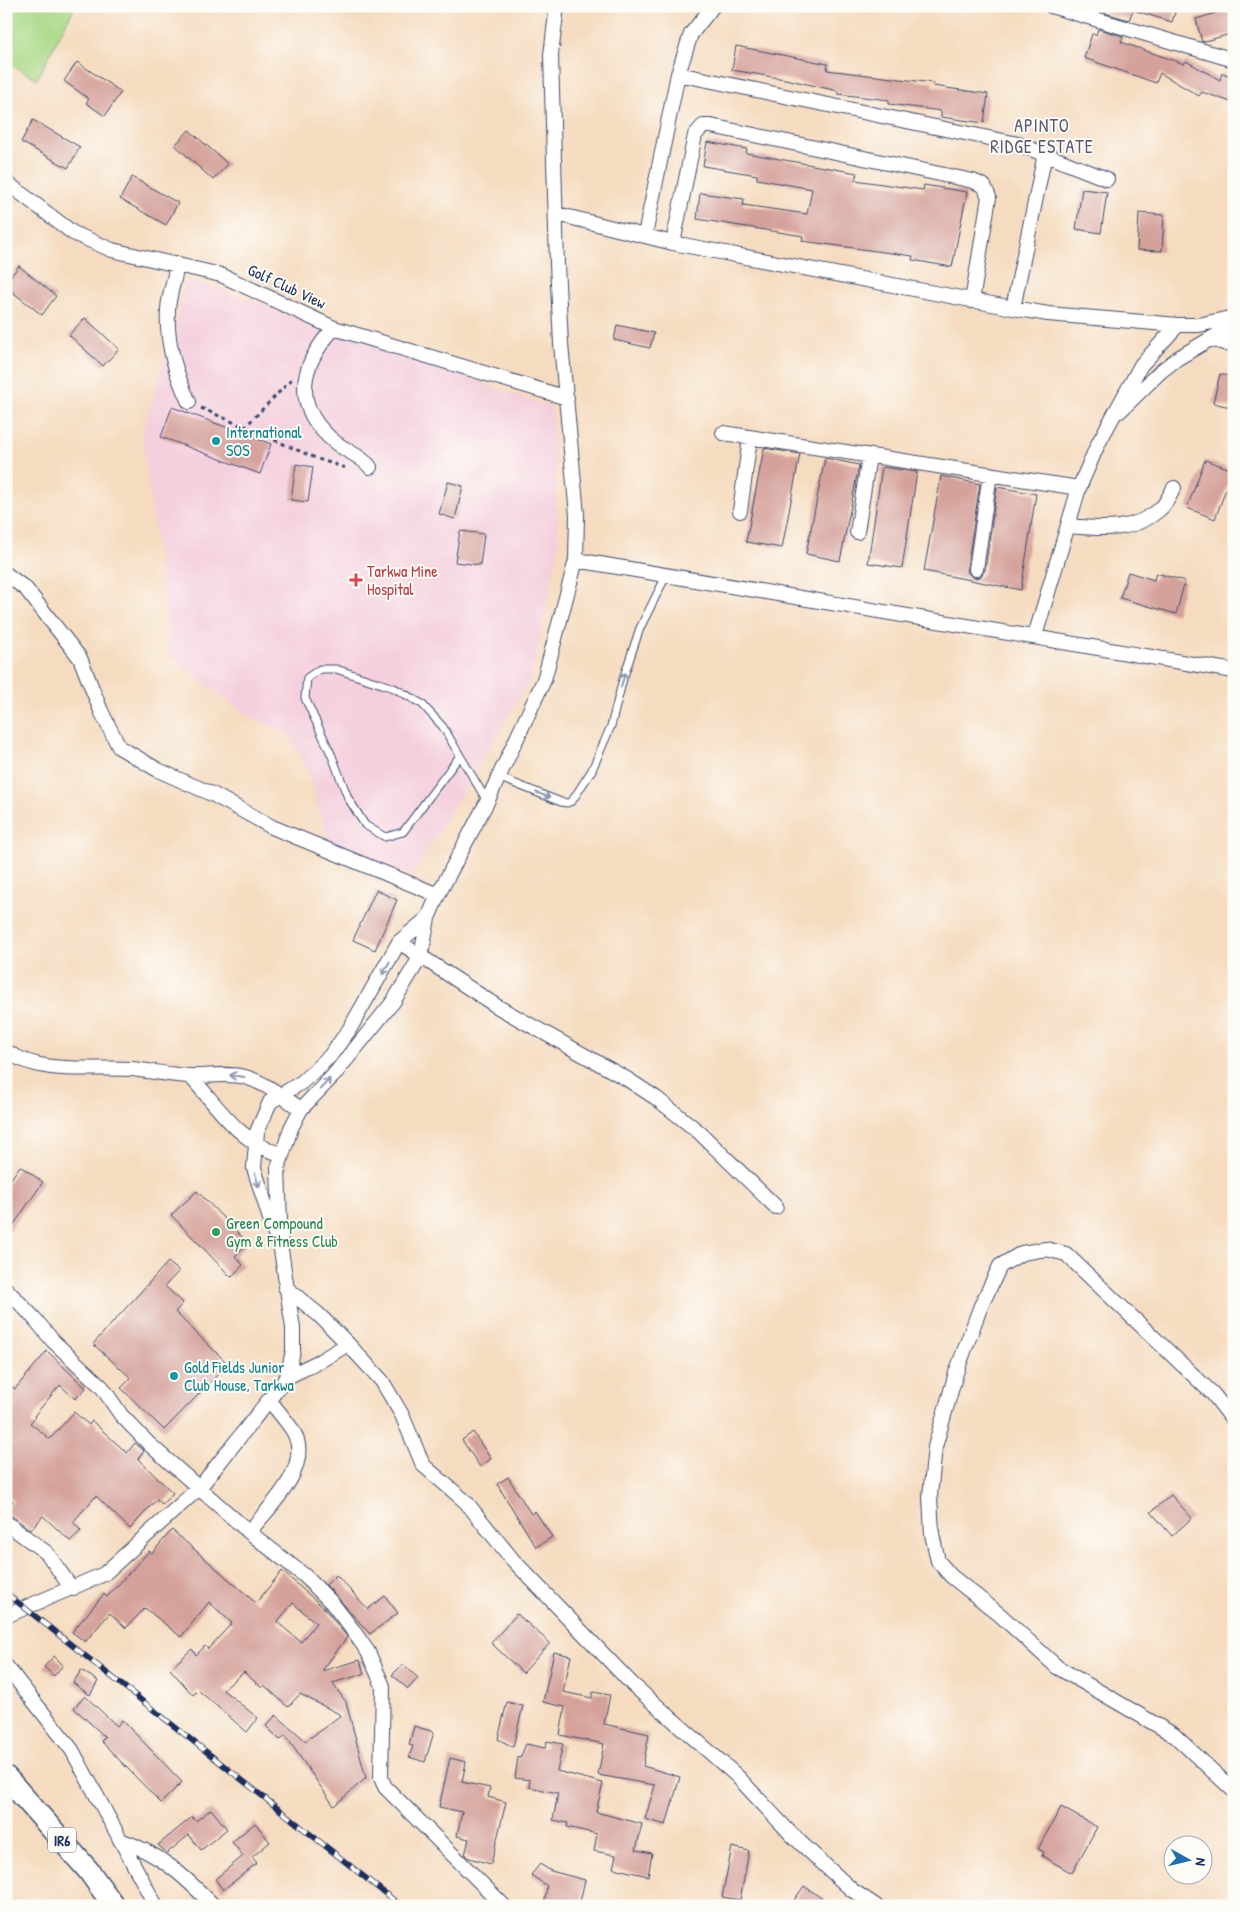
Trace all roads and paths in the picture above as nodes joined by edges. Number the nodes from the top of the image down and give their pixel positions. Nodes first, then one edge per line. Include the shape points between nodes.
1 (557, 6) edge
2 (713, 6) edge
3 (1051, 6) edge
4 (1234, 60) edge
5 (678, 74) junction
6 (1045, 154) junction
7 (1107, 179) dead end
8 (6, 182) edge
9 (557, 214) junction
10 (645, 236) junction
11 (674, 243) junction
12 (178, 264) junction
13 (972, 301) junction
14 (1014, 308) junction
15 (1234, 317) edge
16 (1220, 321) junction
17 (1234, 325) edge
18 (1178, 326) junction
19 (334, 328) junction
20 (1211, 339) junction
21 (1234, 346) edge
22 (308, 365) junction
23 (567, 398) junction
24 (190, 402) joint
25 (1113, 416) junction
26 (244, 428) junction
27 (723, 433) dead end
28 (750, 438) junction
29 (869, 456) junction
30 (370, 468) joint
31 (990, 474) junction
32 (1079, 488) junction
33 (1174, 488) dead end
34 (740, 511) dead end
35 (1068, 526) junction
36 (857, 532) dead end
37 (576, 560) junction
38 (976, 569) dead end
39 (6, 574) edge
40 (666, 576) junction
41 (1035, 636) junction
42 (1234, 671) edge
43 (459, 757) junction
44 (498, 777) junction
45 (487, 802) junction
46 (438, 895) junction
47 (428, 918) junction
48 (399, 942) junction
49 (421, 956) junction
50 (349, 1030) junction
51 (363, 1037) junction
52 (6, 1051) edge
53 (190, 1076) junction
54 (279, 1095) junction
55 (301, 1109) junction
56 (254, 1143) junction
57 (282, 1154) junction
58 (776, 1207) dead end
59 (281, 1250) junction
60 (286, 1286) junction
61 (6, 1289) edge
62 (348, 1344) junction
63 (287, 1377) junction
64 (269, 1400) junction
65 (1234, 1421) edge
66 (200, 1486) junction
67 (6, 1524) edge
68 (249, 1532) junction
69 (72, 1588) junction
70 (6, 1616) edge
71 (6, 1666) edge
72 (6, 1777) edge
73 (1234, 1791) edge
74 (120, 1840) junction
75 (114, 1906) edge
76 (156, 1906) edge
77 (214, 1906) edge
78 (504, 1906) edge
79 (876, 1906) edge

1 - 9 street via 551,55
2 - 5 street via 691,34
3 - 4 street
5 - 6 street via 1018,144
5 - 10 street
6 - 7 street
6 - 14 street
8 - 12 street, Golf Club View via 73,233 112,250
9 - 10 street
9 - 23 street via 561,344
10 - 11 street
11 - 13 street
11 - 13 street via 695,135 703,126 712,126 973,181 984,186 989,197
12 - 19 street, Golf Club View via 221,275
12 - 24 street via 168,309 170,339 180,384
13 - 14 street
14 - 18 street
15 - 16 street
16 - 17 street
16 - 18 street
17 - 20 street
18 - 25 street via 1141,365
19 - 22 street via 314,351
19 - 23 street, Golf Club View
20 - 21 street
20 - 25 street via 1160,372
22 - 26 path via 282,387
22 - 30 street via 305,393 317,426
23 - 37 street via 577,515
24 - 26 path
25 - 32 street
26 - 30 path via 318,459 364,471
27 - 28 street
28 - 29 street
28 - 34 street
29 - 31 street
29 - 36 street
31 - 32 street
31 - 38 street
32 - 35 street
33 - 35 street via 1162,507 1136,523 1112,530
35 - 41 street
37 - 40 street
37 - 44 street via 544,680
39 - 46 street via 26,589 80,658 101,712 120,747 158,770 214,795 272,827
40 - 41 street
44 -> 40 lane via 561,802 572,801 592,770 607,734 640,628
41 - 42 street
43 - 43 lane via 442,727 422,704 394,688 336,669 320,669 307,678 304,698 348,798 364,825 385,837 403,832
43 - 45 lane
44 - 45 street
45 - 46 street
46 - 47 street
47 - 48 street
47 - 49 street
48 - 49 street
48 -> 50 street
49 - 51 street via 394,1002
49 - 58 street via 498,1007 656,1098 699,1132
50 - 51 street
50 - 54 street via 330,1056 302,1082
55 -> 51 street
52 - 53 street via 42,1067 131,1069
54 -> 53 street via 246,1077 221,1074
53 - 56 street
54 - 55 street
54 - 56 street via 270,1102
55 - 57 street via 290,1128
56 - 57 street
56 -> 59 street via 254,1168
57 - 59 street via 278,1168
59 - 60 street
60 - 62 street
60 - 63 street via 293,1328
61 - 66 street via 53,1342 102,1387 121,1415 149,1444
62 - 63 street
62 - 79 street via 382,1381 424,1465 466,1502 512,1559 632,1684 737,1776 792,1835 852,1890
63 - 64 street
64 - 66 street
64 - 68 street via 294,1433 298,1450 296,1468
65 - 73 street via 1207,1388 1066,1254 1046,1249 1022,1253 1000,1266 980,1308 956,1373 935,1448 930,1496 932,1534 938,1561 951,1576 1057,1668 1174,1735
66 - 68 street
66 - 69 street via 104,1574
67 - 69 street via 48,1553
68 - 78 street via 305,1576 332,1603 368,1652 383,1686 382,1778 385,1787
69 - 70 street
71 - 74 street via 72,1750
72 - 75 main road, IR6 via 88,1870
74 - 76 street
74 - 77 street via 145,1849 176,1869

